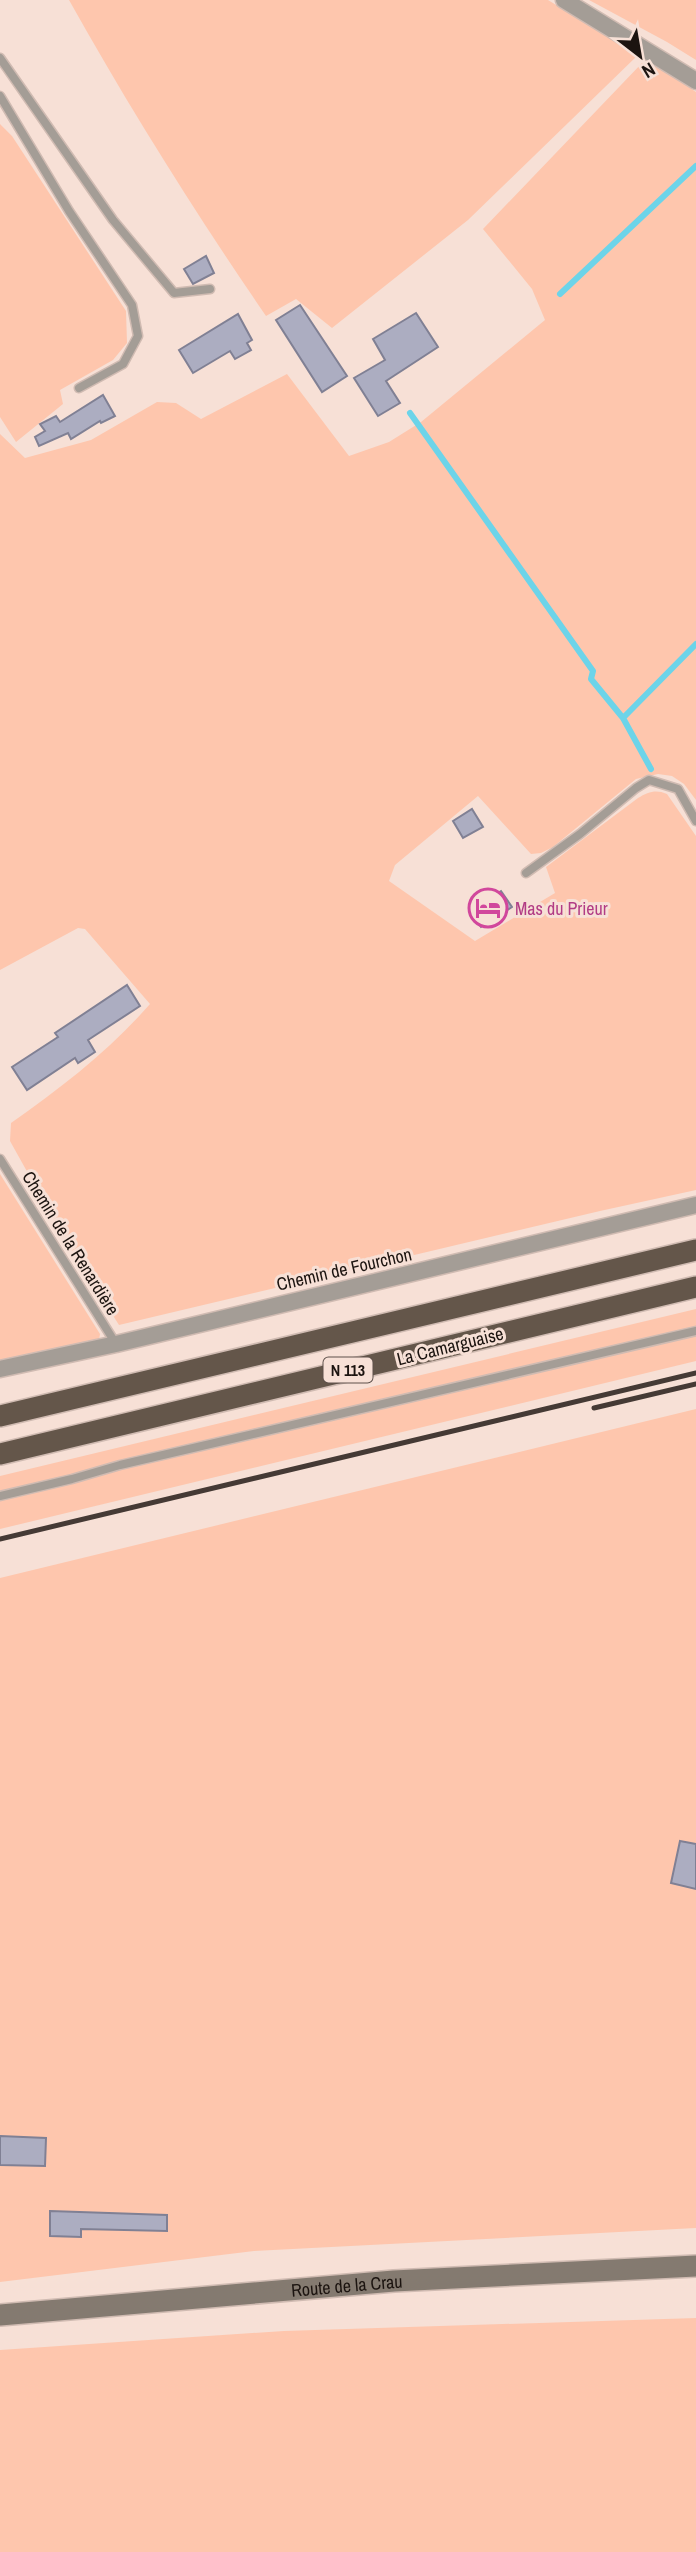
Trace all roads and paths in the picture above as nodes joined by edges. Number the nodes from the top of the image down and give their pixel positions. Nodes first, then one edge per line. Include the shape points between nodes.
1 (564, 0) edge
2 (0, 58) edge
3 (696, 81) edge
4 (0, 96) edge
5 (210, 289) dead end
6 (79, 388) dead end
7 (696, 821) edge
8 (526, 873) dead end
9 (0, 1158) edge
10 (696, 1205) edge
11 (696, 1250) edge
12 (696, 1287) edge
13 (696, 1331) edge
14 (116, 1344) junction
15 (0, 1369) edge
16 (0, 1416) edge
17 (0, 1454) edge
18 (0, 1496) edge
19 (696, 2266) edge
20 (0, 2315) edge

1 - 3 street
2 - 5 lane via 113,220 174,293
4 - 6 lane via 132,305 138,336 123,363
7 - 8 lane via 678,789 649,780
9 - 14 lane, Chemin de la Renardière
10 - 14 street, Chemin de Fourchon
11 - 16 highway, La Camarguaise / N 113
12 - 17 highway, La Camarguaise / N 113
13 - 18 lane
14 - 15 street, Chemin de Fourchon
19 - 20 main road, Route de la Crau via 394,2281

